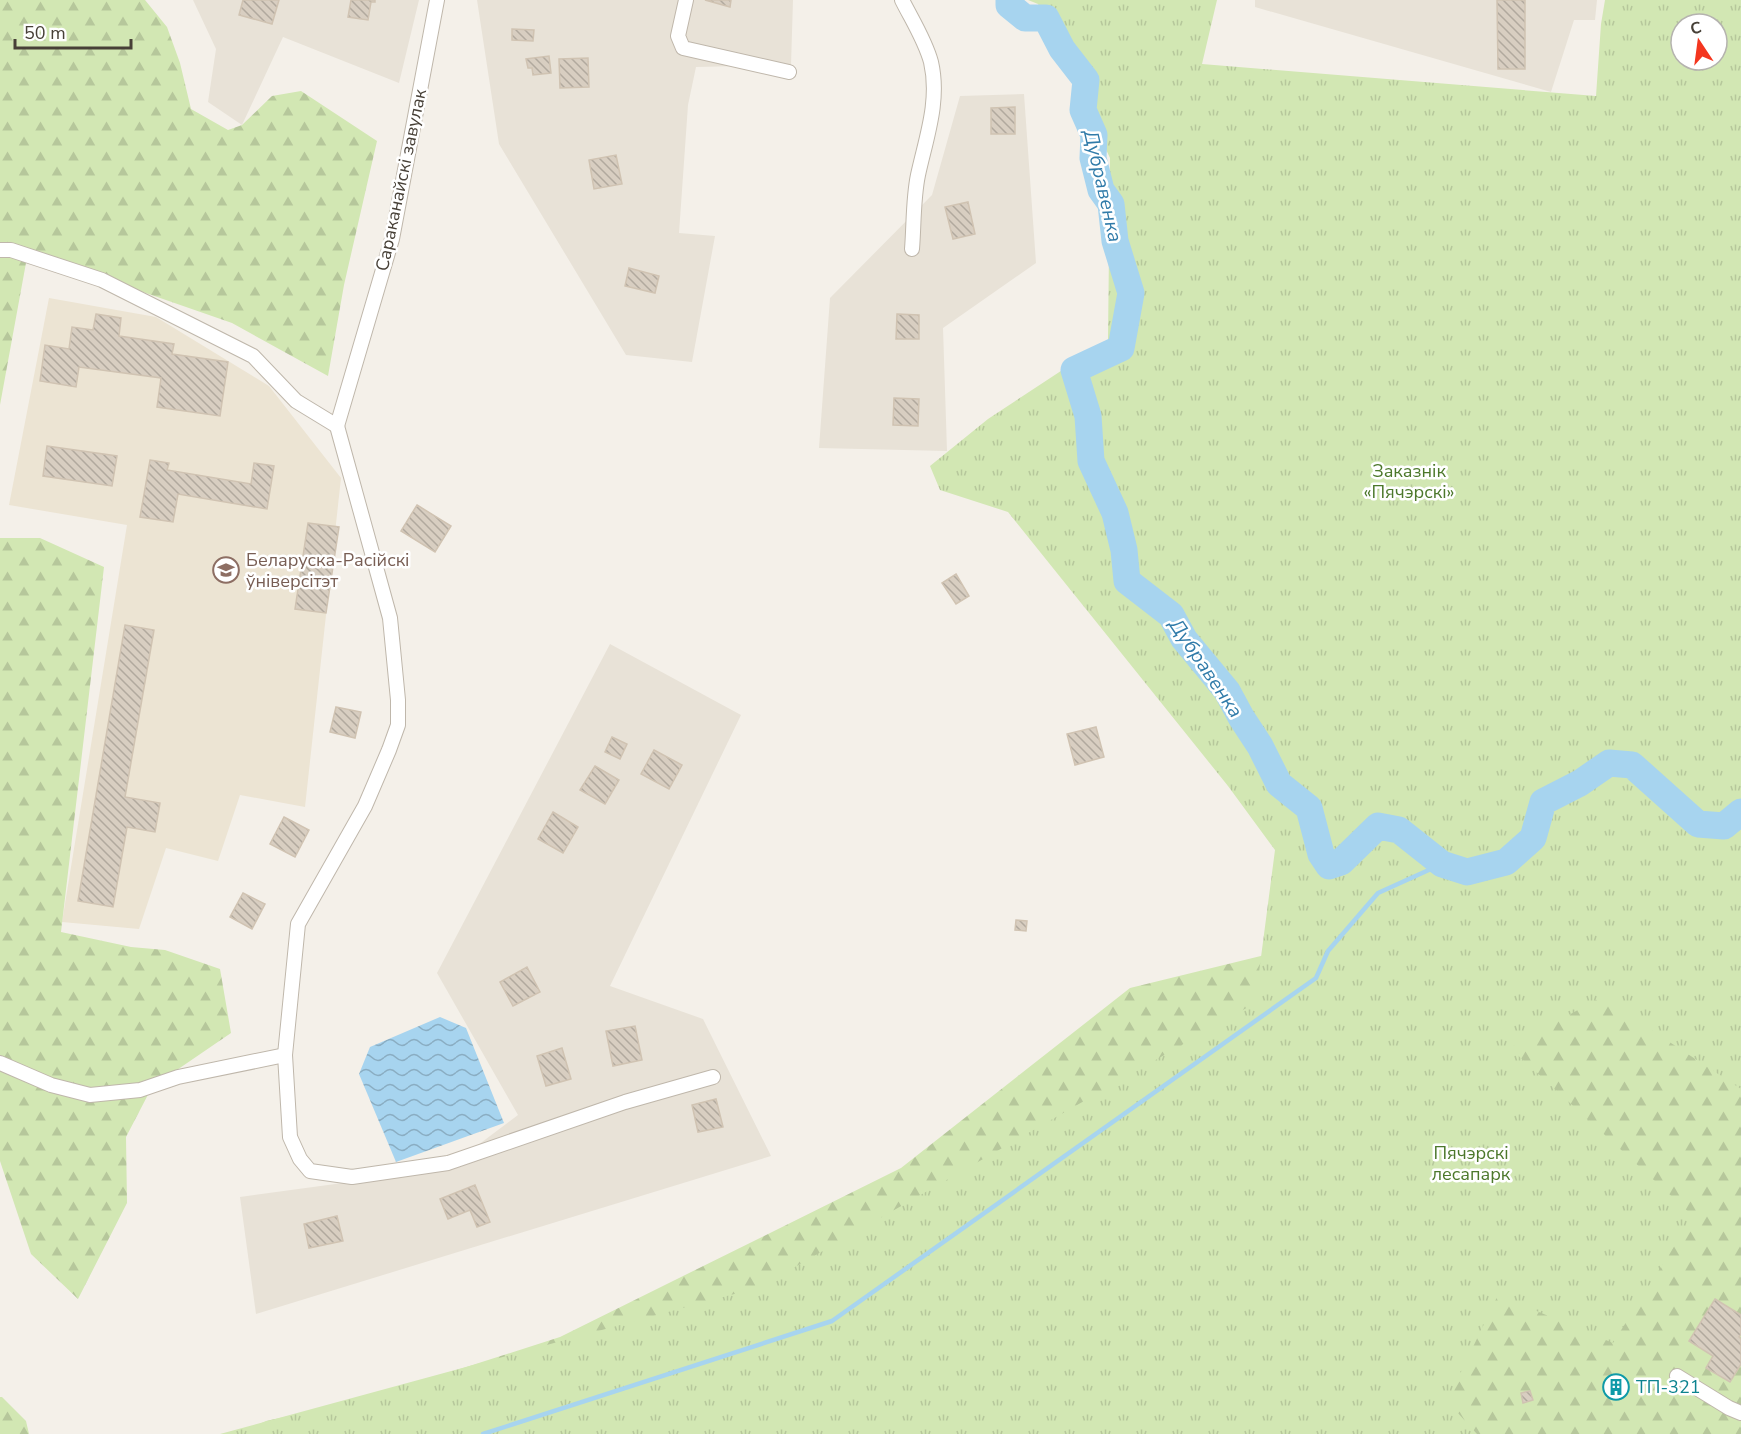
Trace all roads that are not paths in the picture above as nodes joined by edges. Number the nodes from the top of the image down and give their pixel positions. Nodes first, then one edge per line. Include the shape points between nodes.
1 (437, 0) edge
2 (686, 0) edge
3 (902, 0) edge
4 (789, 72) dead end
5 (912, 249) dead end
6 (0, 250) edge
7 (337, 426) junction
8 (285, 1055) junction
9 (0, 1063) edge
10 (713, 1077) dead end
11 (1677, 1376) dead end
12 (1741, 1413) edge

1 - 7 street, Сараканайскі завулак via 392,239
2 - 4 street via 678,36 683,48
3 - 5 street via 931,64 933,99 918,177
6 - 7 street via 11,250 102,280 253,356 296,401
7 - 8 street via 390,618 398,724 365,806 298,924
8 - 9 street via 178,1077 140,1090 90,1095
8 - 10 street via 290,1137 300,1159 310,1171 352,1177 448,1163 625,1102
11 - 12 street

